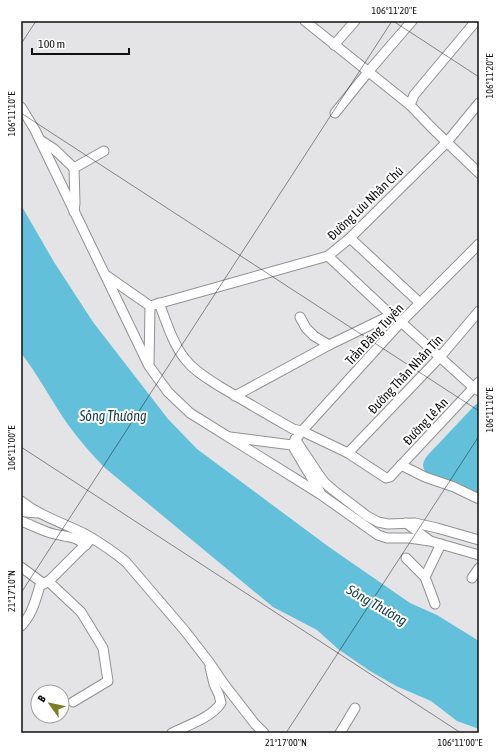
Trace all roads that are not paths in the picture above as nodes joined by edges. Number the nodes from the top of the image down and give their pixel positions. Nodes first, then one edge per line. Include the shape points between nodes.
1 (355, 21) edge
2 (412, 21) edge
3 (476, 21) edge
4 (309, 22) edge
5 (334, 45) junction
6 (368, 72) junction
7 (479, 103) edge
8 (410, 106) junction
9 (21, 107) edge
10 (335, 113) dead end
11 (39, 139) junction
12 (447, 142) junction
13 (104, 151) dead end
14 (74, 168) junction
15 (479, 172) edge
16 (74, 212) junction
17 (350, 238) junction
18 (479, 244) edge
19 (328, 256) junction
20 (105, 275) junction
21 (420, 302) junction
22 (155, 304) junction
23 (479, 311) edge
24 (391, 315) junction
25 (300, 317) dead end
26 (401, 322) junction
27 (329, 345) junction
28 (440, 357) junction
29 (149, 366) junction
30 (477, 387) edge
31 (236, 396) junction
32 (302, 431) junction
33 (226, 436) junction
34 (294, 442) junction
35 (348, 453) junction
36 (402, 465) junction
37 (320, 494) junction
38 (479, 499) edge
39 (21, 501) edge
40 (21, 511) edge
41 (41, 513) junction
42 (21, 521) edge
43 (406, 523) junction
44 (479, 540) edge
45 (430, 541) junction
46 (89, 542) junction
47 (441, 544) junction
48 (479, 555) edge
49 (406, 558) dead end
50 (21, 567) edge
51 (479, 568) edge
52 (425, 577) junction
53 (472, 578) dead end
54 (45, 582) junction
55 (435, 604) dead end
56 (21, 626) edge
57 (209, 662) junction
58 (73, 702) dead end
59 (355, 708) dead end
60 (172, 733) edge
61 (264, 733) edge
62 (340, 733) edge

1 - 5 street
2 - 6 street
3 - 8 street via 414,95
4 - 5 street
5 - 6 street
6 - 8 street
6 - 10 street
7 - 12 street, Đường Lưu Nhân Chú
8 - 12 street
9 - 11 street
11 - 14 street
11 - 16 street
12 - 15 street
12 - 17 street, Đường Lưu Nhân Chú
13 - 14 street
14 - 16 street
16 - 20 street
17 - 19 street, Đường Lưu Nhân Chú
17 - 21 street
18 - 21 street, Trần Đăng Tuyển
19 - 22 street, Đường Lưu Nhân Chú
19 - 24 street
20 - 22 street
20 - 29 street
21 - 26 street, Trần Đăng Tuyển
22 - 29 street
22 - 31 street via 185,360 199,373
23 - 28 street, Đường Thân Nhân Tín
24 - 26 street
24 - 27 street
25 - 27 street via 314,336
26 - 28 street
26 - 32 street, Trần Đăng Tuyển
27 - 31 street
28 - 30 street
28 - 35 street, Đường Thân Nhân Tín
29 - 33 street via 168,392 190,414
30 - 36 street, Đường Lê An
31 - 32 street via 293,429
32 - 34 street, Trần Đăng Tuyển
32 - 35 street
33 - 34 street
33 - 37 street
34 - 37 street
34 - 43 street via 325,483 367,516 388,524
35 - 36 street, Đường Lê An via 384,478 390,478
36 - 38 street
37 - 45 street via 378,536
39 - 41 street
40 - 41 street
41 - 46 street
42 - 46 street via 53,534
43 - 44 street via 437,528
43 - 45 street
45 - 47 street
46 - 54 street
46 - 57 street via 116,553 126,562
47 - 48 street
47 - 52 street
49 - 52 street
50 - 54 street
51 - 53 street
52 - 55 street
54 - 56 street via 32,611
54 - 58 street via 81,612 103,648 108,681
57 - 60 street via 221,703 208,716
57 - 61 street via 232,695
59 - 62 street

